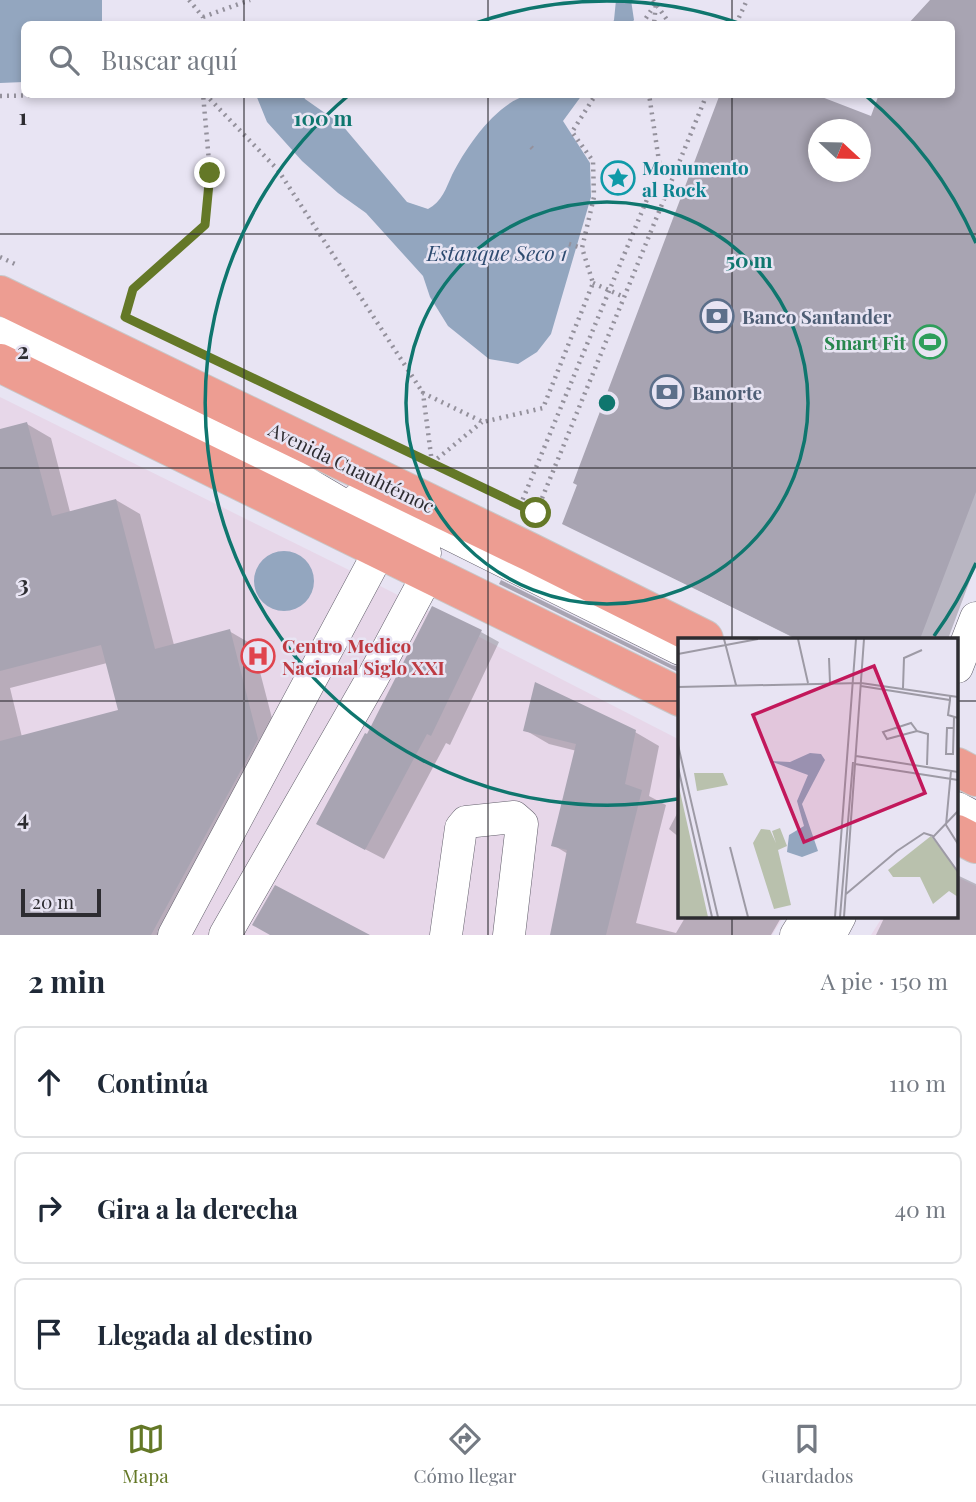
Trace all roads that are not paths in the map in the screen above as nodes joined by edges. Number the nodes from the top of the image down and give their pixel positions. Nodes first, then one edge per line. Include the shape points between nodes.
1 (13, 282) edge
2 (0, 333) edge
3 (0, 363) edge
4 (296, 477) junction
5 (380, 550) junction
6 (428, 574) junction
7 (976, 618) edge
8 (702, 638) edge
9 (678, 648) edge
10 (958, 664) edge
11 (315, 669) junction
12 (678, 680) edge
13 (363, 692) junction
14 (678, 697) edge
15 (958, 768) edge
16 (976, 777) edge
17 (958, 809) edge
18 (976, 818) edge
19 (958, 835) edge
20 (976, 844) edge
21 (806, 918) edge
22 (839, 918) edge
23 (174, 935) edge
24 (225, 935) edge
25 (446, 935) edge
26 (509, 935) edge
27 (796, 935) edge
28 (830, 935) edge

1 - 8 main road, Avenida Cuauhtémoc
2 - 4 street
3 - 5 main road
4 - 9 street via 427,523
4 - 12 street via 416,548
5 - 6 main road
5 - 11 street
6 - 13 street
6 - 14 main road
7 - 10 street
11 - 13 street
11 - 23 street
13 - 24 street
15 - 16 main road
17 - 18 street
19 - 20 main road
21 - 27 street
22 - 28 street
25 - 26 street via 461,828 466,822 514,817 522,824

